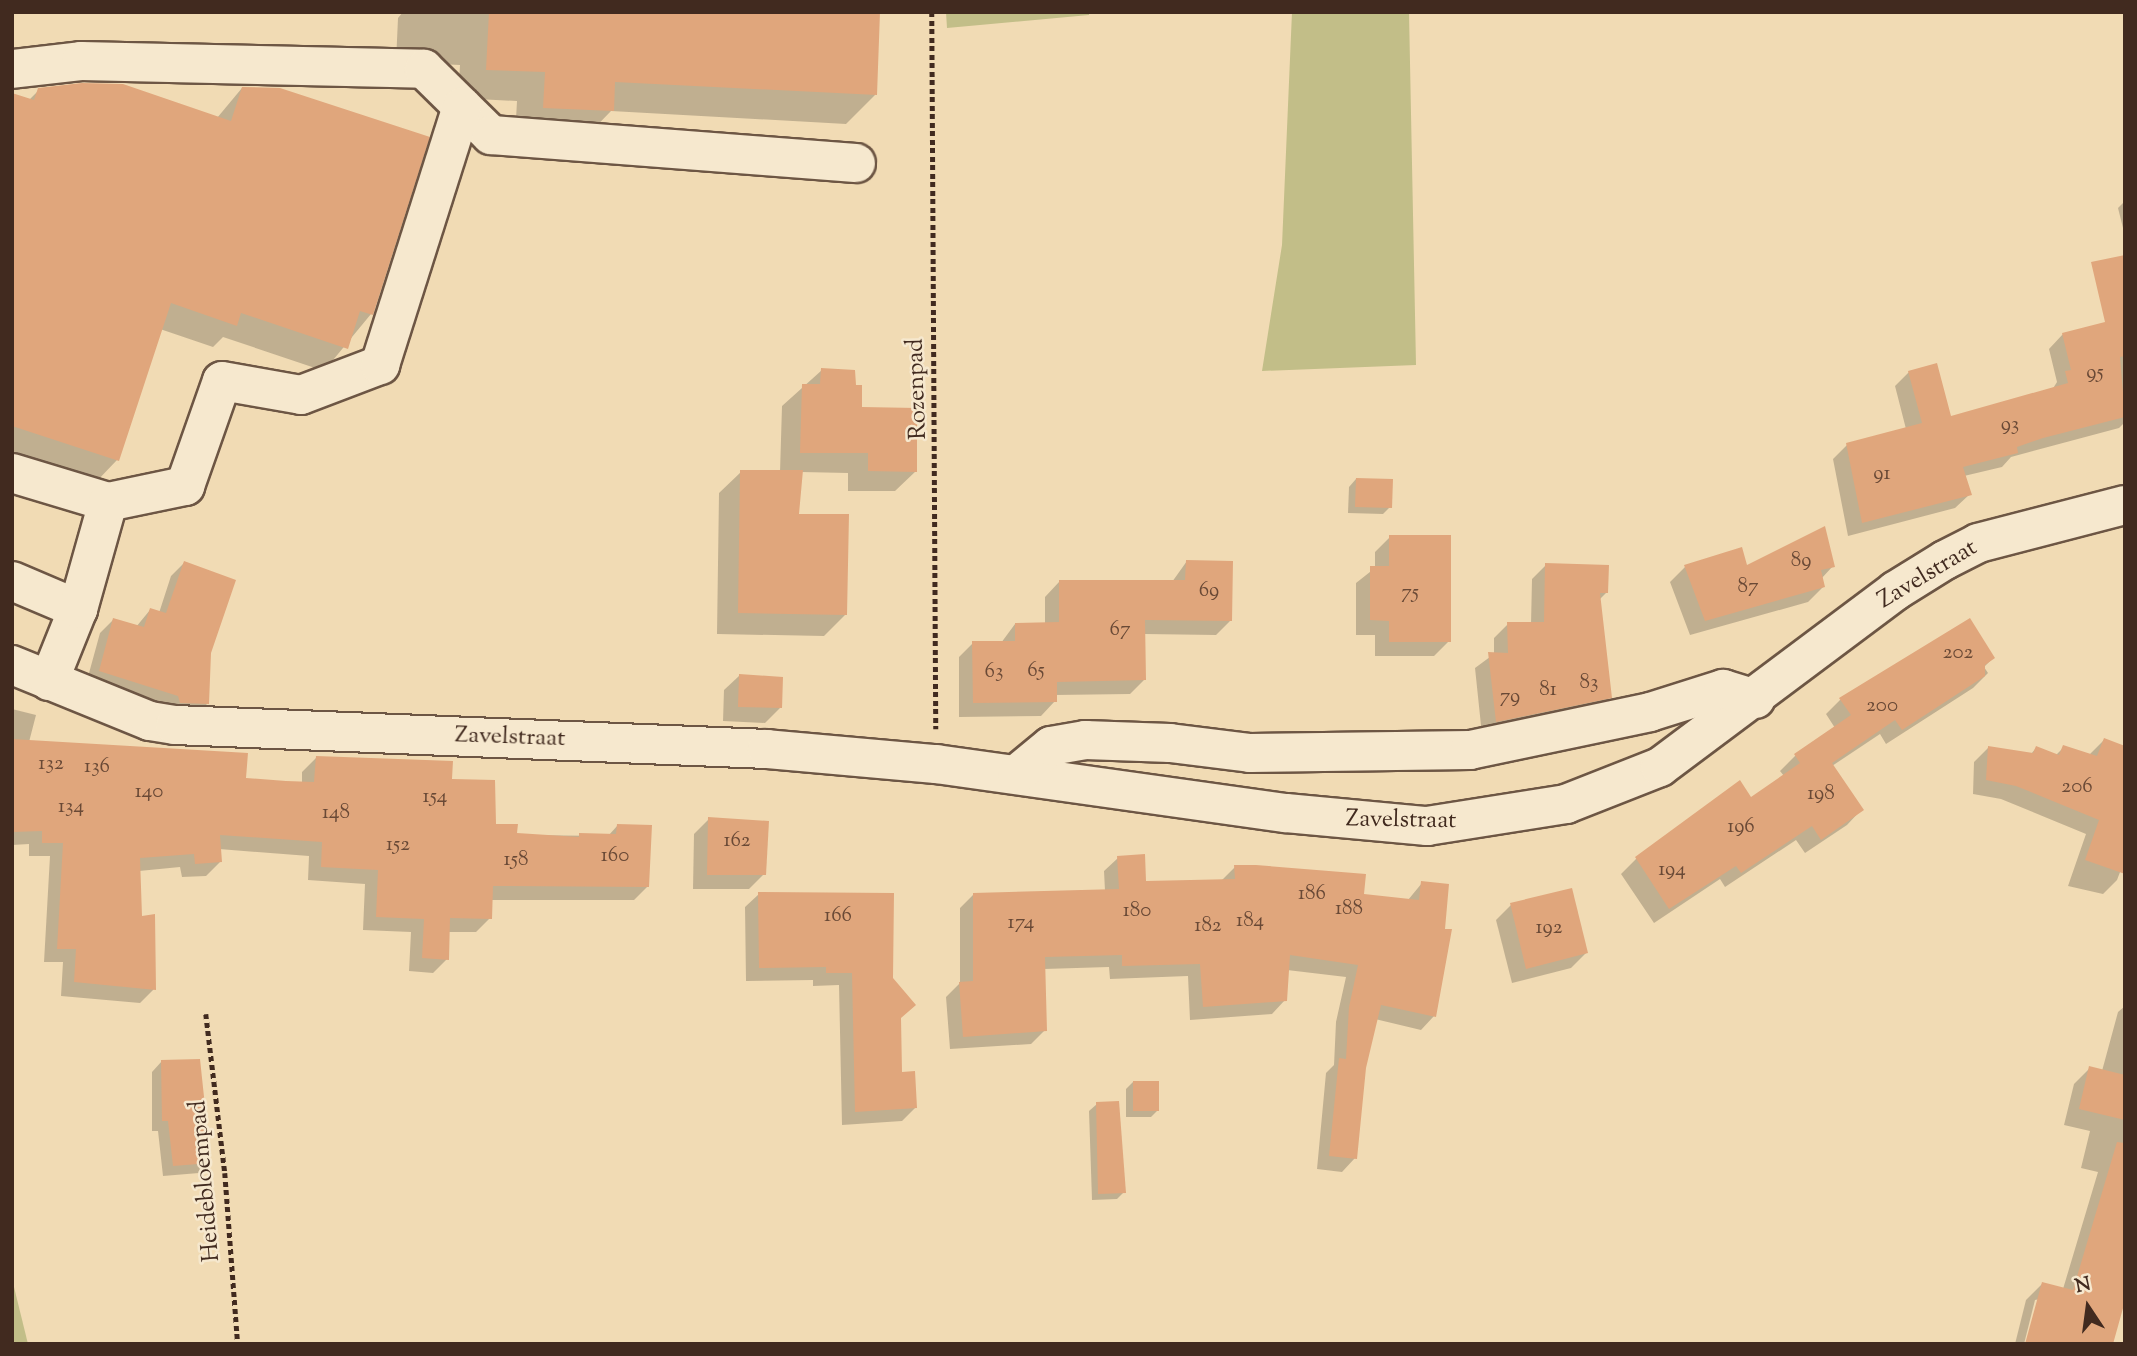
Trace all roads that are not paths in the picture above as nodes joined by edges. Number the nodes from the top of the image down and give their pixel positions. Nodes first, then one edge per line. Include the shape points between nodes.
1 (12, 69) edge
2 (462, 107) junction
3 (856, 163) dead end
4 (12, 473) edge
5 (108, 502) junction
6 (2125, 505) edge
7 (12, 581) edge
8 (78, 609) junction
9 (12, 665) edge
10 (49, 681) junction
11 (1756, 699) junction
12 (1017, 774) junction

1 - 2 street via 81,61 424,69
2 - 3 street via 491,135
2 - 5 street via 380,365 302,395 222,381 185,486
4 - 5 street
5 - 8 street
6 - 11 street, Zavelstraat via 1978,542 1895,591
7 - 8 street
8 - 10 street
9 - 10 street, Zavelstraat
10 - 12 street, Zavelstraat via 150,720 175,725 767,749
11 - 12 street via 1723,689 1650,712 1470,750 1250,753 1170,743 1085,740 1051,746
11 - 12 street, Zavelstraat via 1660,767 1612,788 1566,804 1474,822 1427,826 1354,821

